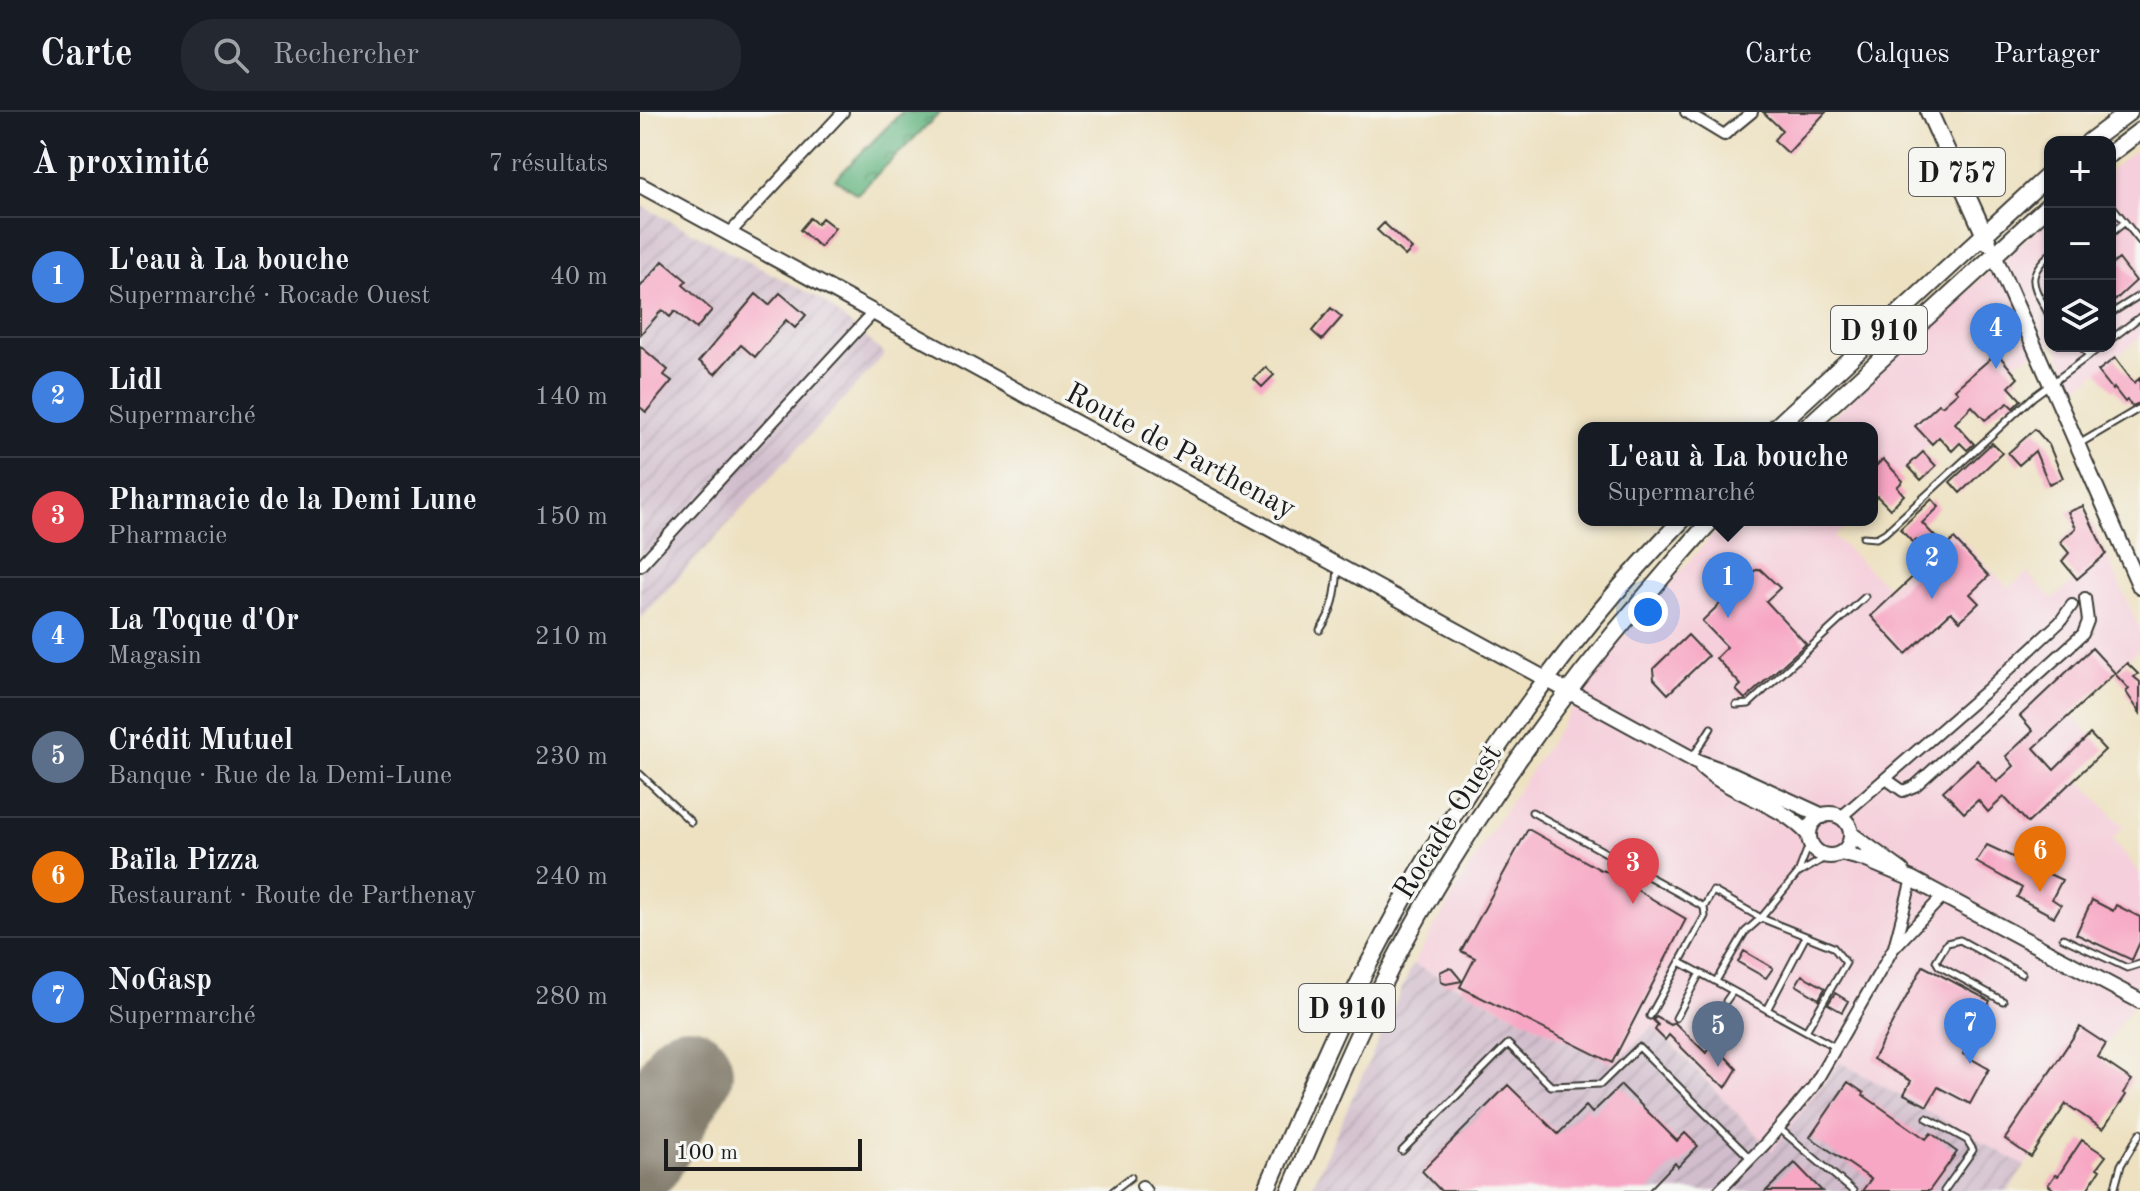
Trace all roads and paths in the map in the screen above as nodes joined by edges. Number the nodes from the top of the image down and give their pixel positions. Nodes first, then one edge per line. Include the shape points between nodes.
1 (843, 112) edge
2 (1686, 112) edge
3 (1752, 112) edge
4 (1929, 112) edge
5 (2129, 112) edge
6 (2140, 131) edge
7 (2097, 136) edge
8 (2116, 149) edge
9 (2044, 179) edge
10 (640, 185) edge
11 (2046, 208) edge
12 (2114, 208) edge
13 (2125, 222) junction
14 (2116, 229) edge
15 (1985, 232) junction
16 (728, 235) junction
17 (2140, 241) edge
18 (1994, 255) junction
19 (2044, 261) edge
20 (2140, 295) edge
21 (2044, 304) edge
22 (2116, 310) edge
23 (873, 313) junction
24 (2140, 317) edge
25 (2116, 335) edge
26 (2086, 352) edge
27 (2094, 352) edge
28 (2089, 356) junction
29 (2049, 384) junction
30 (2140, 408) edge
31 (1781, 422) edge
32 (1813, 422) edge
33 (2077, 445) junction
34 (1677, 526) edge
35 (1707, 526) edge
36 (1863, 537) dead end
37 (1338, 564) junction
38 (640, 566) edge
39 (2140, 587) edge
40 (1865, 597) dead end
41 (2085, 598) dead end
42 (2072, 605) dead end
43 (1320, 630) dead end
44 (1547, 680) junction
45 (1567, 691) junction
46 (1736, 705) dead end
47 (1711, 728) dead end
48 (1694, 760) junction
49 (640, 774) edge
50 (1886, 779) junction
51 (1532, 812) dead end
52 (1823, 816) junction
53 (1841, 817) junction
54 (691, 822) dead end
55 (1851, 834) junction
56 (1810, 839) junction
57 (1834, 854) junction
58 (1798, 873) junction
59 (1912, 879) junction
60 (1943, 896) junction
61 (1704, 907) junction
62 (1761, 918) junction
63 (1806, 936) junction
64 (2063, 938) dead end
65 (1893, 949) junction
66 (1680, 962) junction
67 (2140, 964) edge
68 (1700, 973) junction
69 (2022, 974) dead end
70 (1716, 981) junction
71 (1733, 991) junction
72 (1726, 1001) dead end
73 (2003, 1001) dead end
74 (2140, 1001) edge
75 (1767, 1010) junction
76 (1650, 1016) dead end
77 (1676, 1018) dead end
78 (1806, 1031) junction
79 (1837, 1049) junction
80 (1927, 1118) dead end
81 (1779, 1129) junction
82 (2140, 1133) edge
83 (1402, 1151) dead end
84 (1751, 1159) junction
85 (1131, 1177) dead end
86 (1113, 1191) edge
87 (1266, 1191) edge
88 (1290, 1191) edge
89 (1719, 1191) edge
90 (1853, 1191) edge
91 (1944, 1191) edge
92 (2114, 1191) edge

1 - 16 street
2 - 3 street via 1724,135
4 - 15 main road, D 757
5 - 7 main road
6 - 8 main road
9 - 15 main road, D 910
10 - 16 main road, Route de Parthenay
11 - 18 main road, D 910
12 - 13 lane
13 - 14 lane
13 - 17 lane
15 - 18 main road, D 757
15 - 31 main road, D 910
16 - 23 main road, Route de Parthenay
18 - 29 main road
18 - 32 main road, D 910
19 - 21 lane via 2033,273
20 - 22 lane
23 - 37 main road, Route de Parthenay
23 - 38 street
24 - 25 lane
26 - 28 lane
27 - 28 lane
28 - 29 lane
29 - 33 main road
29 - 36 lane via 1890,529 1876,538
30 - 33 lane
33 - 39 main road
34 - 44 main road, D 910
35 - 45 main road, Rocade Ouest / D 910
37 - 43 lane via 1335,602
37 - 44 main road, Route de Parthenay
40 - 46 lane via 1749,704
41 - 50 street via 2088,621 2083,634 1915,786 1903,791
42 - 50 street via 2060,622
44 - 45 main road, Route de Parthenay
44 - 87 main road, Rocade Ouest / D 910 via 1466,798 1387,929 1334,1034
45 - 48 main road, Route de Parthenay
45 - 88 main road, Rocade Ouest / D 910 via 1469,833 1420,915
47 - 48 lane
48 - 52 main road, Route de Parthenay
48 - 56 main road, Route de Parthenay via 1717,780 1794,820
49 - 54 lane
50 - 53 street
51 - 61 lane
52 - 53 main road
52 - 56 main road via 1813,823
53 - 55 main road
55 - 57 main road via 1848,846
55 - 59 main road
56 - 57 main road via 1818,853
56 - 58 lane
57 - 58 lane
57 - 59 main road
58 - 62 lane
59 - 60 main road
59 - 65 street
60 - 65 street
60 - 74 main road
61 - 62 lane via 1713,891
61 - 66 lane via 1705,916
62 - 63 lane
62 - 70 lane via 1745,932
63 - 75 lane
63 - 78 lane via 1833,947 1846,963
64 - 67 lane via 2127,968
65 - 79 street
66 - 68 lane
66 - 76 lane
68 - 70 lane
68 - 77 lane
69 - 73 lane via 1960,940 1947,943 1936,961 1939,966
70 - 71 lane
71 - 72 lane
71 - 75 lane
75 - 78 lane
78 - 79 lane
79 - 81 street
80 - 91 lane via 1967,1140 1973,1150
81 - 84 street
81 - 90 lane
82 - 92 lane via 2121,1165
83 - 84 lane via 1508,1044 1551,1086 1601,1084 1639,1047
84 - 89 street
85 - 86 lane

